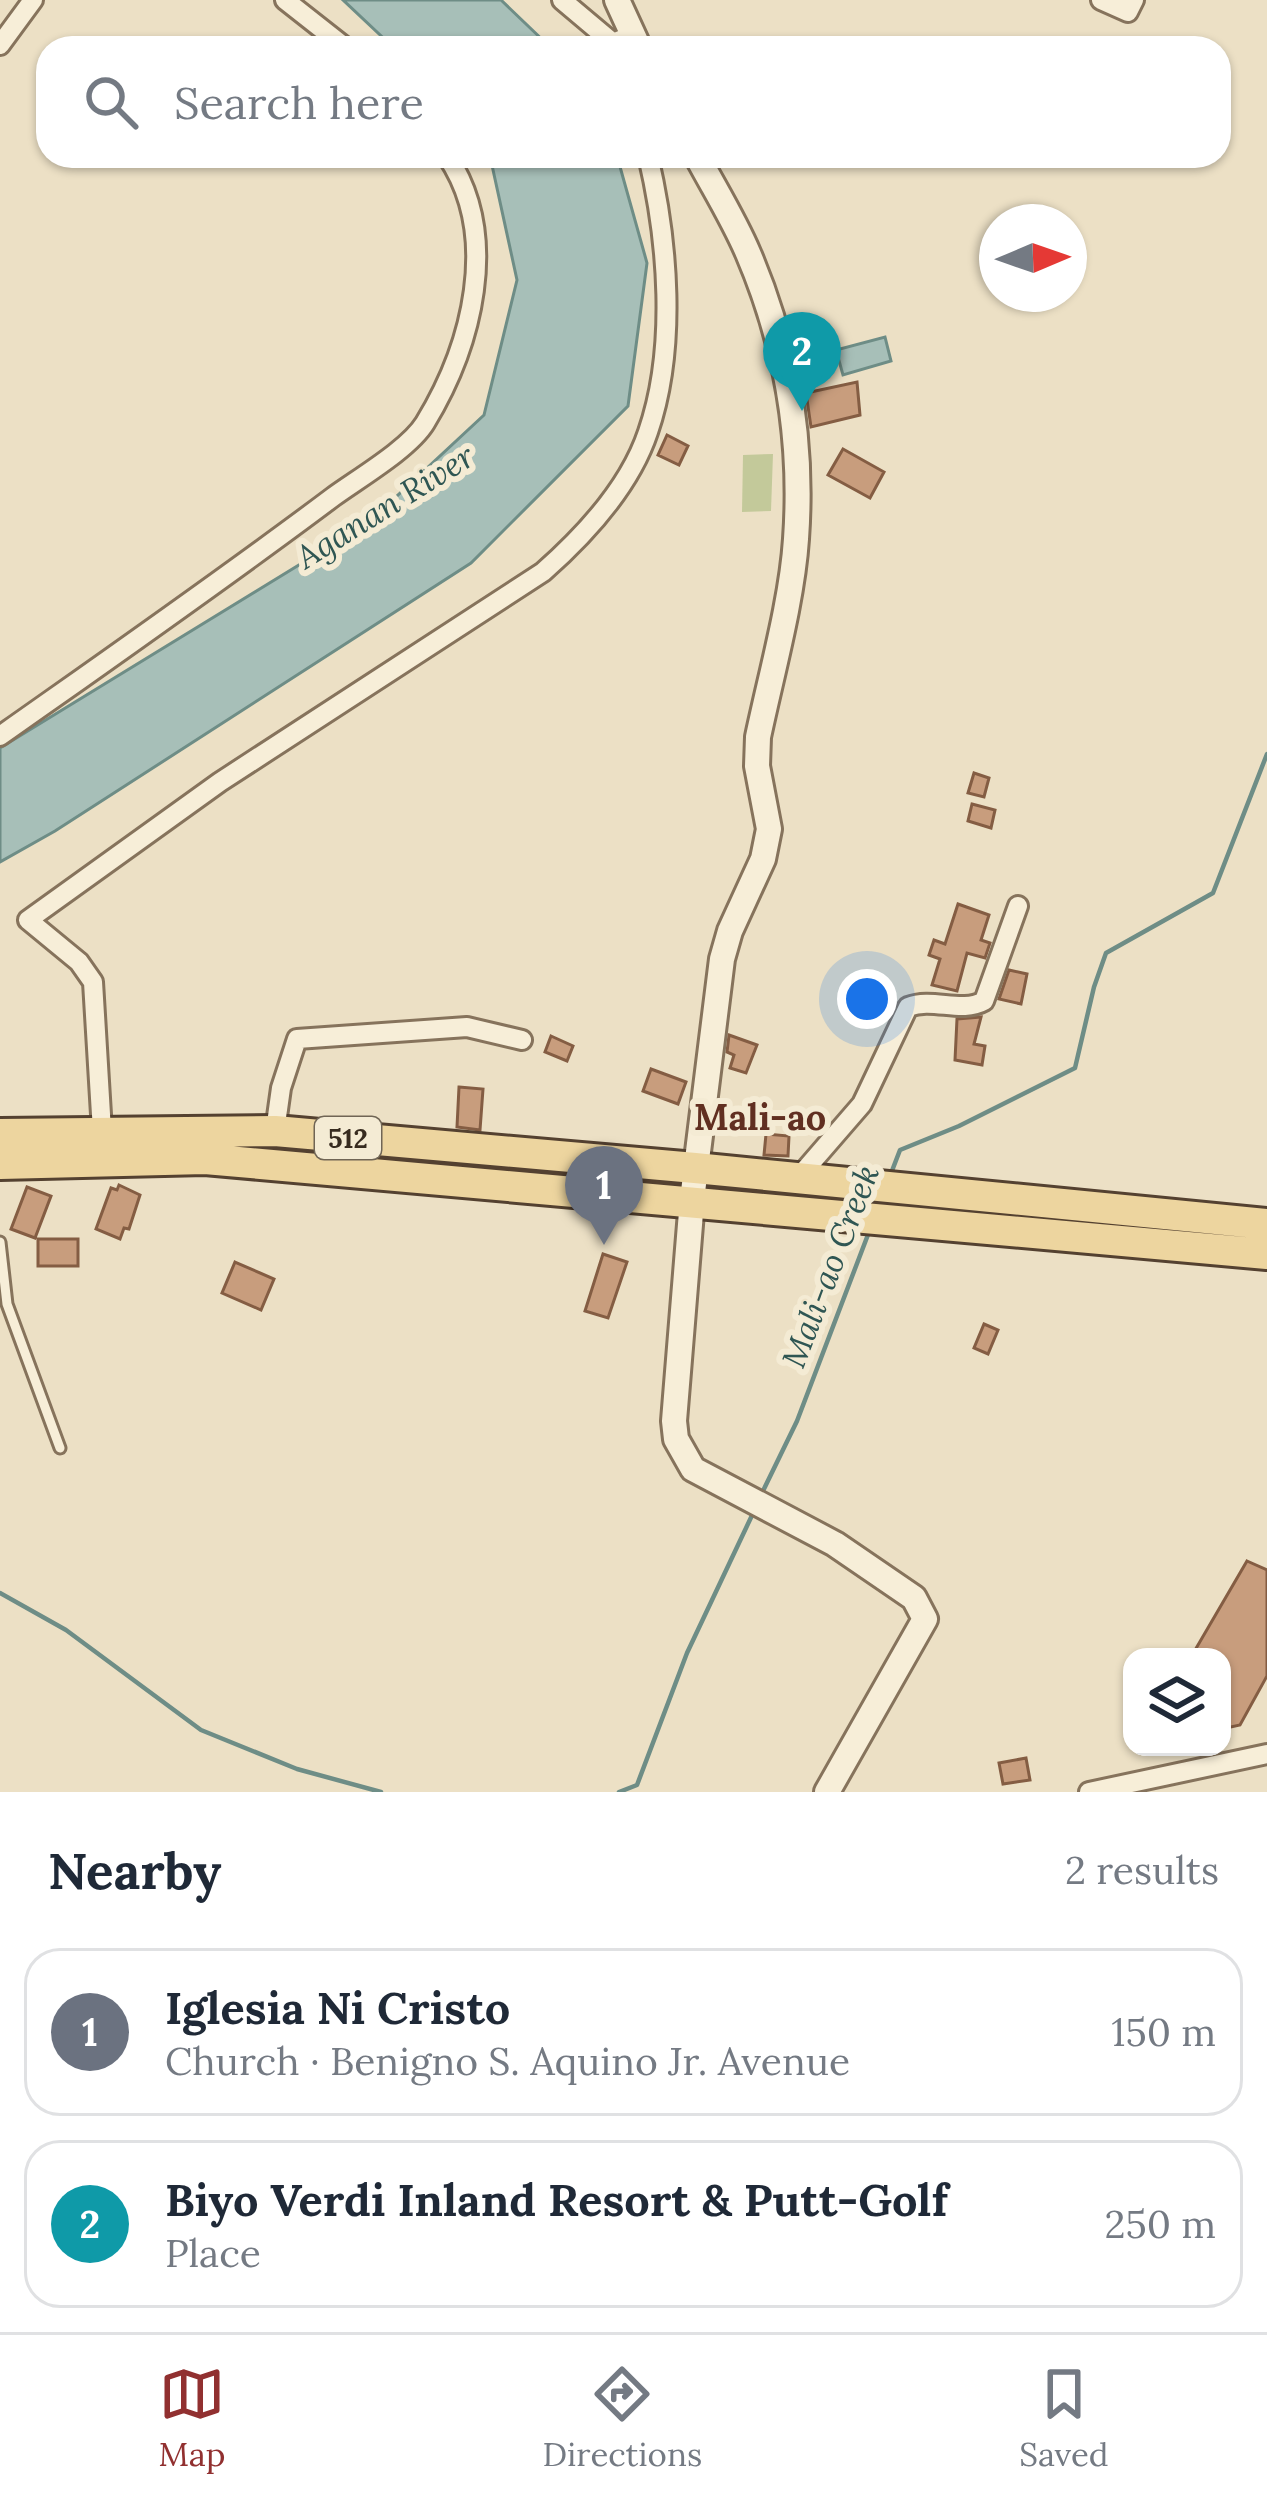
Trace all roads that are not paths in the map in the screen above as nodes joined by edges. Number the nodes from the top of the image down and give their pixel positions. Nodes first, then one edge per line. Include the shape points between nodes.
1 (33, 0) edge
2 (285, 0) edge
3 (562, 0) edge
4 (617, 0) edge
5 (1101, 0) edge
6 (1134, 0) edge
7 (331, 36) edge
8 (615, 36) edge
9 (624, 36) edge
10 (0, 44) edge
11 (453, 168) edge
12 (650, 168) edge
13 (703, 168) edge
14 (0, 736) edge
15 (1018, 906) dead end
16 (523, 1040) dead end
17 (101, 1131) junction
18 (275, 1131) junction
19 (0, 1133) edge
20 (0, 1163) edge
21 (695, 1168) junction
22 (798, 1178) junction
23 (692, 1200) junction
24 (1267, 1224) edge
25 (0, 1242) edge
26 (1267, 1254) edge
27 (60, 1448) dead end
28 (1267, 1754) edge
29 (827, 1792) edge
30 (1089, 1792) edge

1 - 10 street
2 - 7 street
3 - 8 street
4 - 9 street
5 - 6 street via 1128,12
11 - 14 street via 471,205 475,293 464,340 424,426
12 - 17 street via 666,256 655,405 638,453 588,528 543,572 220,782 28,920 93,982
13 - 21 street via 769,308 794,410 798,473 796,544 758,737 769,829 722,959
15 - 22 street via 984,1001 908,1007 862,1104
16 - 18 street via 467,1027 297,1039
17 - 18 main road, 512
17 - 19 main road, 512
18 - 21 main road, 512
20 - 23 main road, 512 via 205,1159
21 - 22 main road, 512
21 - 23 street
22 - 24 main road, 512
23 - 26 main road, 512
23 - 29 street via 676,1439 693,1468 802,1524 914,1598 925,1618
25 - 27 lane via 8,1304
28 - 30 street

